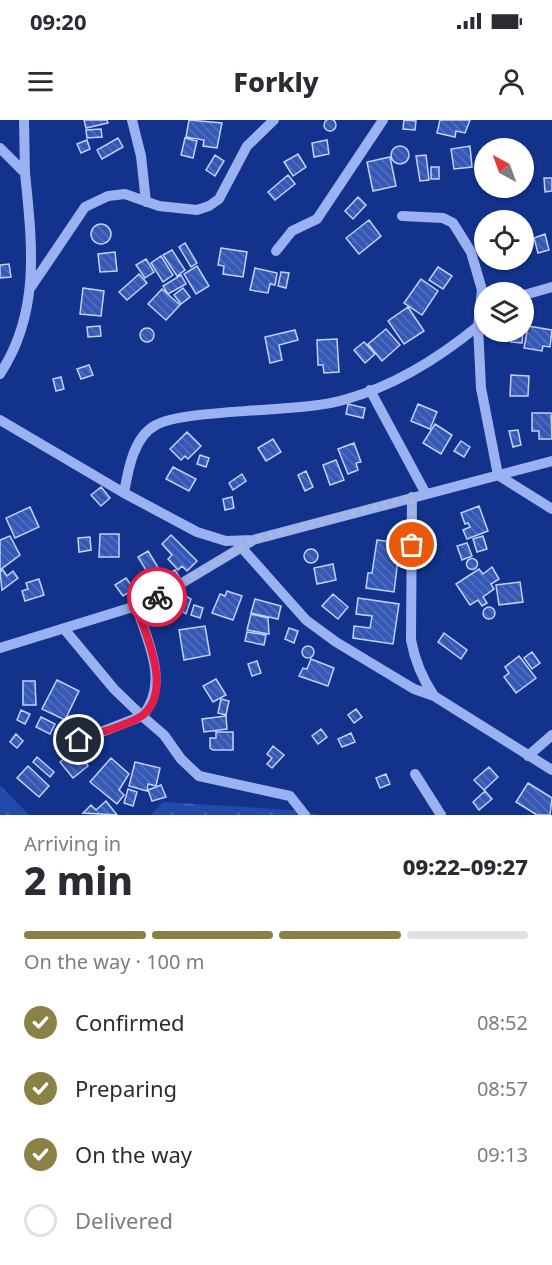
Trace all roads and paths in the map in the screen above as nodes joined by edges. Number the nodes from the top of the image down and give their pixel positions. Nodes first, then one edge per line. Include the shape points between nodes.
1 (24, 120) edge
2 (132, 120) edge
3 (274, 120) edge
4 (383, 120) edge
5 (0, 148) edge
6 (25, 173) junction
7 (146, 202) junction
8 (402, 216) dead end
9 (276, 251) dead end
10 (480, 282) edge
11 (31, 287) junction
12 (552, 287) edge
13 (534, 292) edge
14 (474, 329) edge
15 (479, 342) edge
16 (0, 374) edge
17 (370, 390) junction
18 (0, 420) edge
19 (552, 461) edge
20 (498, 475) junction
21 (124, 493) junction
22 (426, 494) junction
23 (412, 497) junction
24 (552, 509) edge
25 (253, 540) junction
26 (241, 547) junction
27 (136, 606) junction
28 (65, 630) junction
29 (0, 648) edge
30 (434, 696) junction
31 (142, 716) junction
32 (552, 735) edge
33 (63, 747) dead end
34 (528, 756) junction
35 (552, 770) edge
36 (415, 774) dead end
37 (305, 815) edge
38 (441, 815) edge

1 - 6 street
2 - 7 street
3 - 7 street via 247,146 219,199 209,206 197,210
4 - 9 street via 317,219 292,231
5 - 6 street
6 - 11 street
7 - 11 street via 124,194 108,196 85,207
8 - 10 street via 443,218 453,223 471,252
11 - 16 street via 25,324
12 - 13 street
14 - 17 street via 418,370
15 - 20 street via 481,388
17 - 21 street via 346,400 175,419 155,425 141,439 129,466
17 - 22 street
18 - 21 street
19 - 20 street
20 - 22 street
20 - 24 street
21 - 25 street via 197,532 226,541
22 - 23 street
23 - 25 street
23 - 30 street via 411,640 415,663
25 - 26 street
26 - 27 street
26 - 30 street via 306,620 414,689
27 - 28 street
27 - 31 street via 157,684 153,704
28 - 29 street
28 - 31 street
30 - 34 street
31 - 33 street
31 - 37 street via 199,776 290,796
32 - 34 street
34 - 35 street
36 - 38 street

